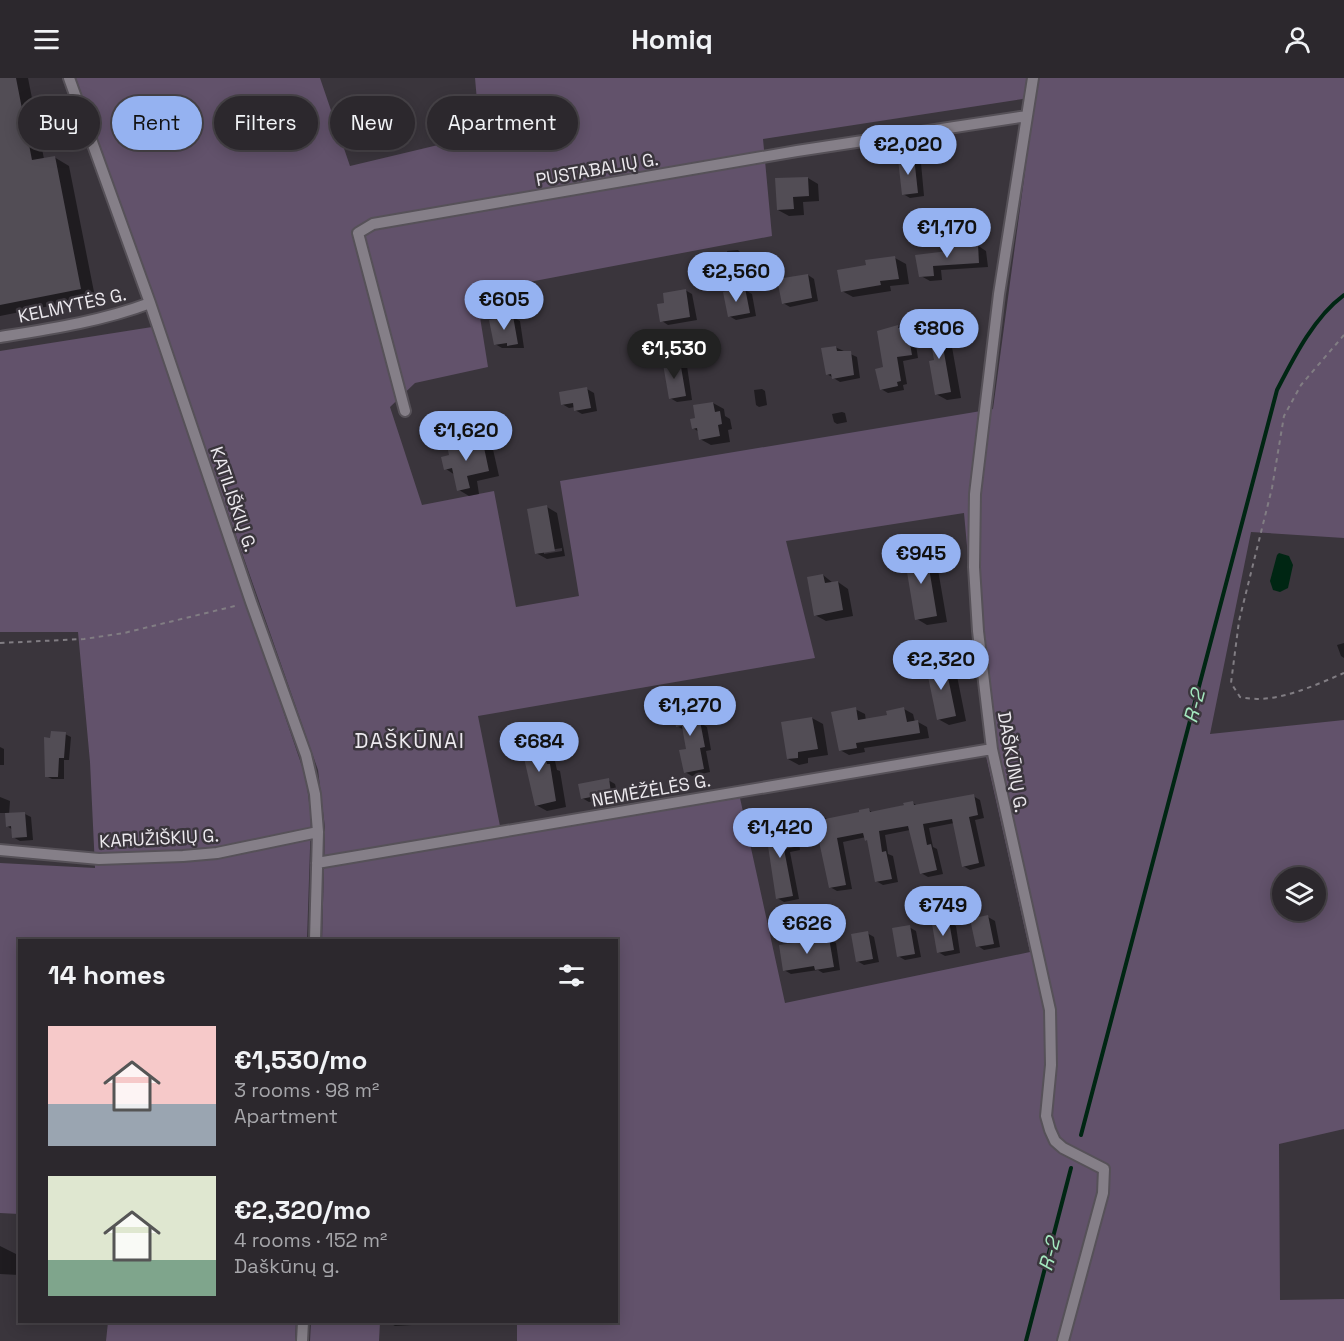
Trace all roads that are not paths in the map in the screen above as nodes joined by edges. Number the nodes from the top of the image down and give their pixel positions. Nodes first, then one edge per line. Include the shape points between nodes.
1 (69, 78) edge
2 (1032, 78) edge
3 (1026, 116) junction
4 (150, 303) junction
5 (0, 337) edge
6 (405, 411) dead end
7 (992, 749) junction
8 (318, 832) junction
9 (0, 850) edge
10 (317, 863) junction
11 (315, 939) edge
12 (303, 1323) edge
13 (303, 1341) edge
14 (1063, 1341) edge

1 - 4 street, KATILIŠKIŲ G.
2 - 3 street, DAŠKŪNŲ G.
3 - 6 street, PUSTABALIŲ G. via 373,224 358,233
3 - 7 street, DAŠKŪNŲ G. via 975,494 977,621
4 - 5 street, KELMYTĖS G. via 134,310
4 - 8 street, KATILIŠKIŲ G. via 306,756
7 - 10 street, NEMĖŽĖLĖS G.
7 - 14 street, DAŠKŪNŲ G. via 1050,1010 1051,1065 1046,1116 1055,1141 1104,1169 1103,1193
8 - 9 street, KARUŽIŠKIŲ G. via 217,854 183,856 99,859
8 - 10 street, KATILIŠKIŲ G.
10 - 11 street, KATILIŠKIŲ G.
12 - 13 street

